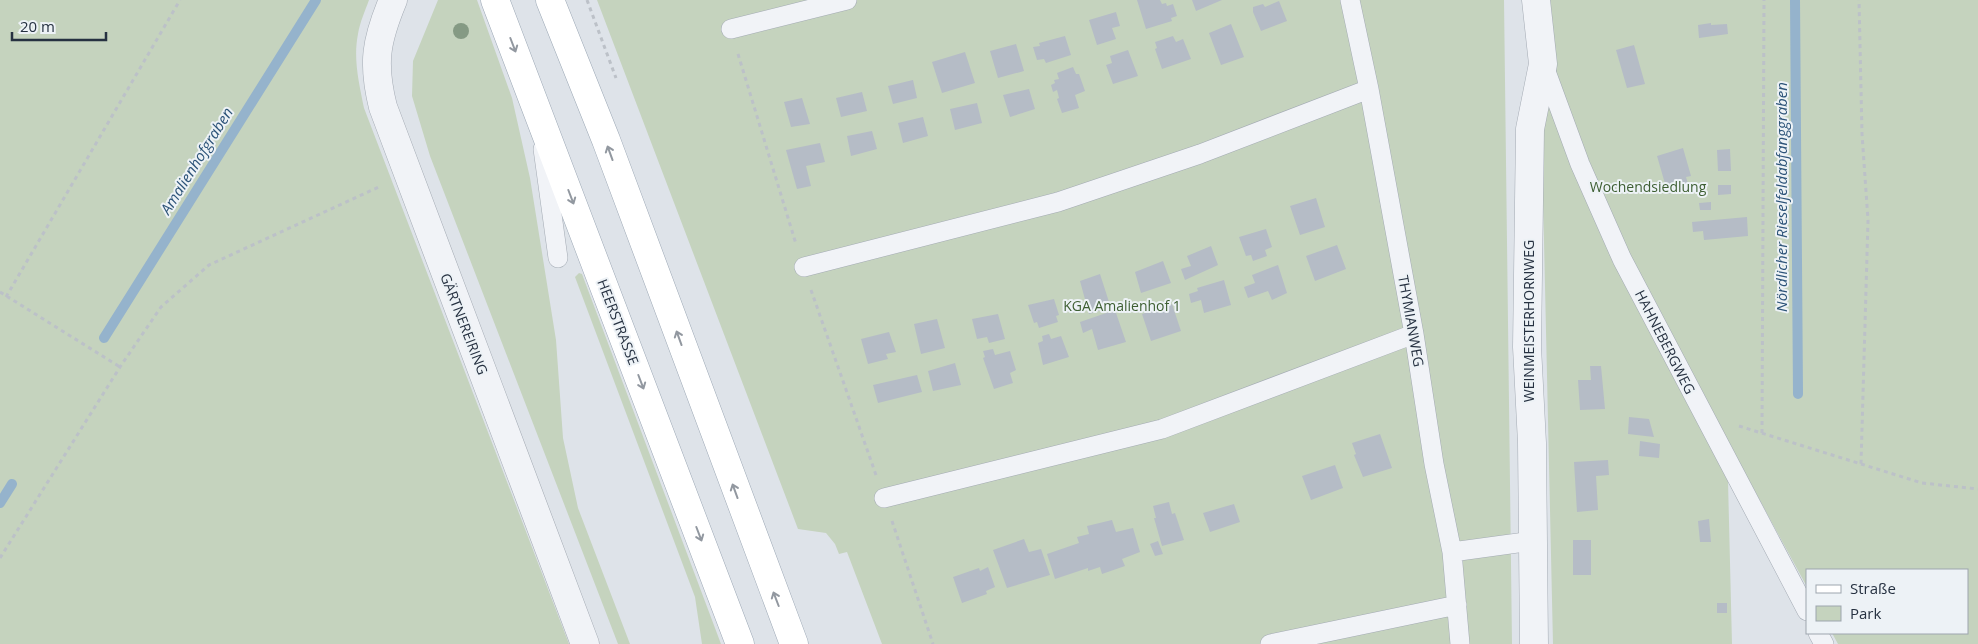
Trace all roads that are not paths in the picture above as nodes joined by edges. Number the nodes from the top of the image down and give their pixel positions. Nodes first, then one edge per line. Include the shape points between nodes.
1 (393, 0) edge
2 (495, 0) edge
3 (550, 0) edge
4 (847, 0) edge
5 (1350, 0) edge
6 (1536, 0) edge
7 (731, 29) road end
8 (1543, 64) junction
9 (1369, 89) junction
10 (538, 110) junction
11 (558, 258) dead end
12 (804, 267) road end
13 (1414, 334) junction
14 (884, 498) road end
15 (1533, 541) junction
16 (1452, 552) junction
17 (1457, 605) junction
18 (1806, 609) edge
19 (585, 644) edge
20 (740, 644) edge
21 (794, 644) edge
22 (1270, 644) edge
23 (1460, 644) edge
24 (1534, 644) edge

1 - 19 street, GÄRTNEREIRING via 382,26 376,53 377,84 383,107
2 -> 10 main road, HEERSTRASSE
21 -> 3 main road
4 - 7 lane
5 - 9 lane, THYMIANWEG
6 - 8 street, WEINMEISTERHORNWEG
8 - 15 street, WEINMEISTERHORNWEG via 1530,129 1527,347
8 - 18 lane, HAHNEBERGWEG via 1580,164 1622,259
9 - 12 lane via 1200,154 1058,202
9 - 13 lane, THYMIANWEG
10 - 11 lane
10 -> 20 main road, HEERSTRASSE
13 - 14 lane via 1162,429
13 - 16 lane, THYMIANWEG via 1434,464
15 - 16 lane
15 - 24 street, WEINMEISTERHORNWEG
16 - 17 lane, THYMIANWEG
17 - 22 lane
17 - 23 lane, THYMIANWEG

